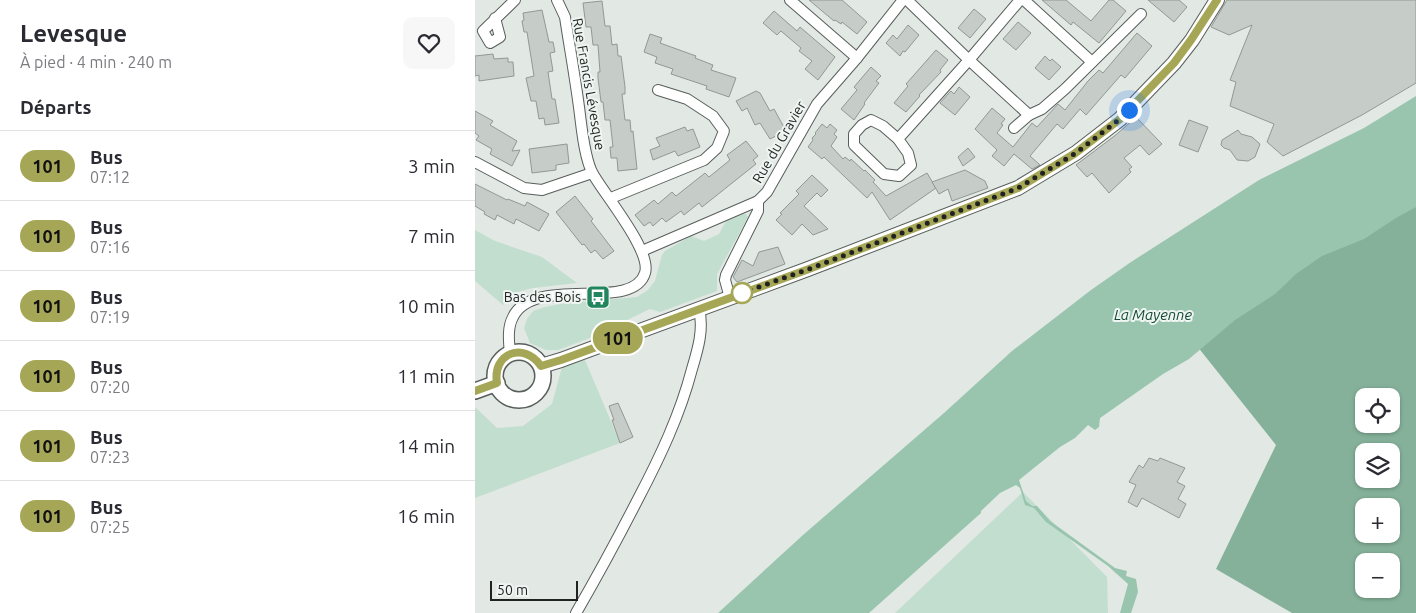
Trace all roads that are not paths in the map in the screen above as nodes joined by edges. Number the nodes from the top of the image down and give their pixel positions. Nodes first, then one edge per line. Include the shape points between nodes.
1 (515, 0) edge
2 (557, 0) edge
3 (790, 0) edge
4 (903, 0) edge
5 (907, 0) edge
6 (1022, 0) edge
7 (1217, 0) edge
8 (1141, 14) dead end
9 (495, 18) dead end
10 (857, 58) junction
11 (969, 60) junction
12 (1092, 62) junction
13 (658, 90) dead end
14 (1029, 115) junction
15 (1014, 128) dead end
16 (897, 138) junction
17 (475, 162) edge
18 (592, 173) junction
19 (611, 198) junction
20 (758, 201) junction
21 (642, 251) junction
22 (730, 298) junction
23 (699, 309) junction
24 (510, 354) junction
25 (541, 366) junction
26 (497, 383) junction
27 (475, 391) edge
28 (576, 613) edge

1 - 9 street
2 - 18 street, Rue Francis Lévesque via 565,17 581,130
3 - 10 street
4 - 10 street, Rue du Gravier
5 - 11 street
6 - 11 street
6 - 12 street
7 - 22 street via 1174,63 1138,101 1092,142 1052,169 1006,194
8 - 12 street
10 - 20 street, Rue du Gravier via 817,104 776,178
11 - 14 street
11 - 16 street
12 - 14 street via 1042,109
13 - 19 street via 687,99 713,116 724,131 717,148 704,160
14 - 15 street
16 - 16 street via 908,153 911,165 899,176 883,174 854,145 853,134 871,120
17 - 18 street via 525,188 542,190
18 - 19 street, Rue Francis Lévesque
19 - 21 street, Rue Francis Lévesque
20 - 21 street, Rue du Gravier
20 - 22 street via 758,212 726,275
21 - 24 street, Rue Francis Lévesque via 645,272 641,281 627,290 552,296 526,302 512,318
22 - 23 street
23 - 25 street
23 - 28 street via 701,323 697,350 681,407 606,562
24 - 25 main road via 524,353
24 - 26 main road via 497,369
25 - 26 main road via 543,381 528,398 520,400 506,395
26 - 27 main road

